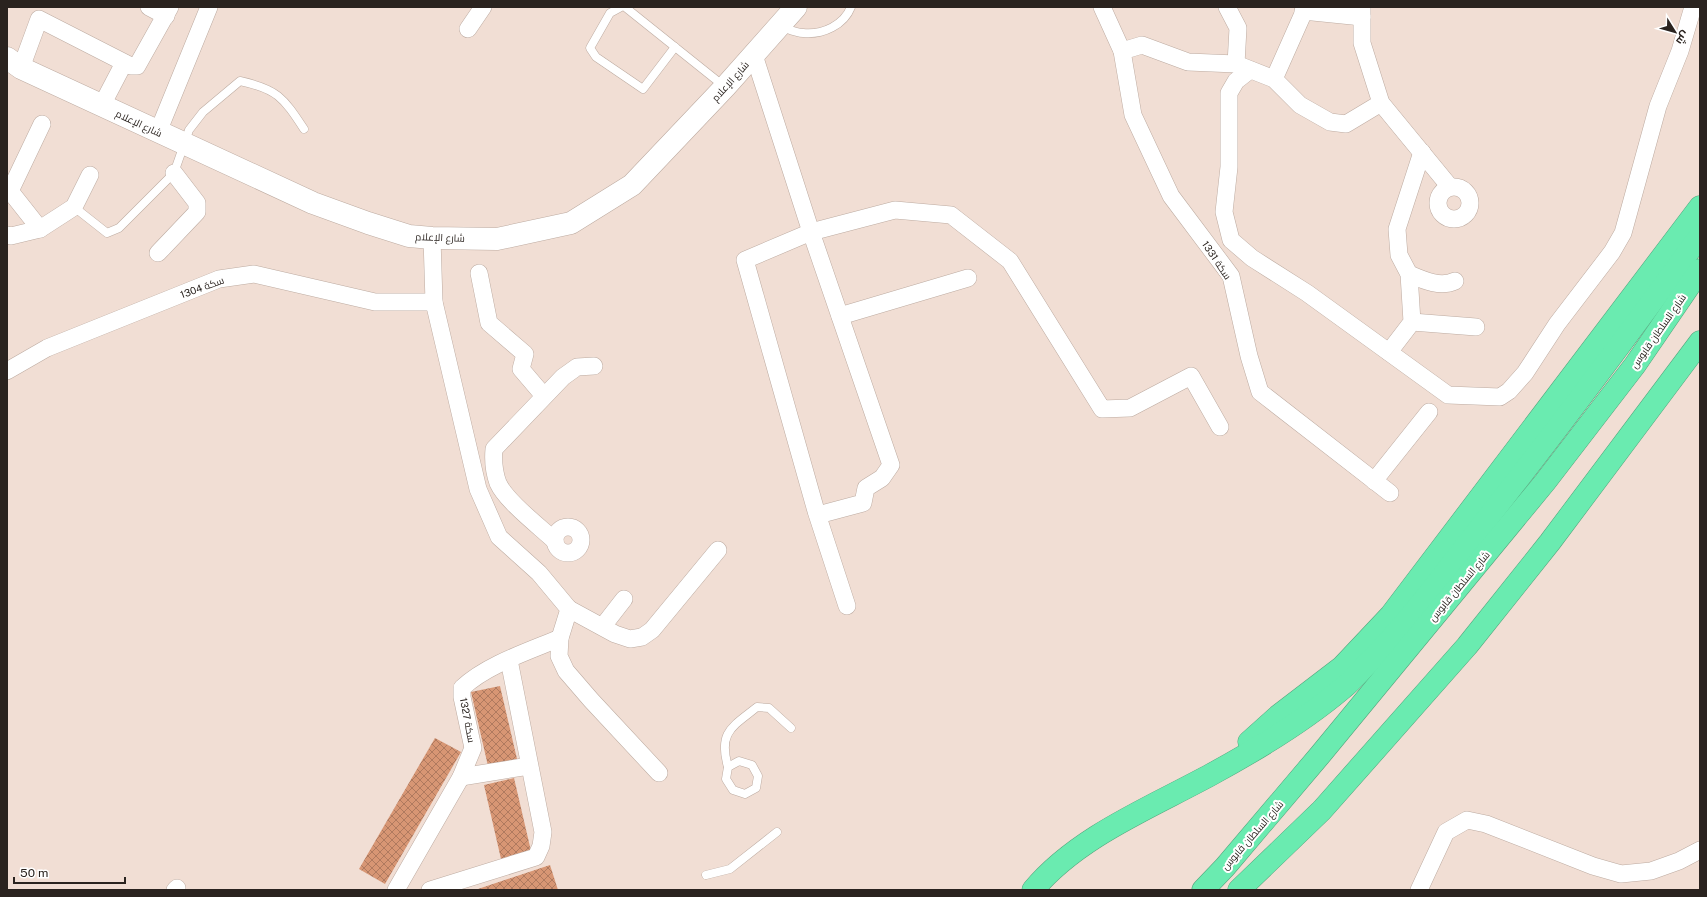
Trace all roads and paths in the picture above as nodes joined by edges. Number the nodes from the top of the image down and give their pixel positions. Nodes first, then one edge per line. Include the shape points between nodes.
1 (149, 7) edge
2 (209, 7) edge
3 (483, 7) edge
4 (621, 7) edge
5 (624, 7) edge
6 (796, 7) edge
7 (851, 7) edge
8 (1102, 7) edge
9 (1227, 7) edge
10 (1693, 7) edge
11 (1305, 9) edge
12 (168, 11) edge
13 (1362, 12) edge
14 (42, 13) edge
15 (779, 26) junction
16 (468, 29) dead end
17 (675, 47) junction
18 (1122, 51) junction
19 (754, 55) junction
20 (14, 63) edge
21 (124, 63) junction
22 (1243, 67) junction
23 (1274, 79) junction
24 (725, 87) junction
25 (1381, 103) junction
26 (102, 105) junction
27 (42, 124) dead end
28 (304, 129) dead end
29 (158, 132) junction
30 (185, 143) junction
31 (1422, 152) junction
32 (174, 173) junction
33 (90, 175) dead end
34 (1450, 187) dead end
35 (74, 207) junction
36 (1700, 207) edge
37 (40, 229) junction
38 (811, 232) junction
39 (7, 234) edge
40 (1700, 236) edge
41 (432, 238) junction
42 (158, 253) dead end
43 (1700, 270) edge
44 (480, 273) dead end
45 (1409, 274) junction
46 (968, 278) dead end
47 (1455, 281) dead end
48 (434, 302) junction
49 (840, 316) junction
50 (1412, 322) junction
51 (1476, 327) dead end
52 (1700, 342) edge
53 (1389, 352) junction
54 (594, 366) dead end
55 (7, 371) edge
56 (544, 396) junction
57 (1429, 412) dead end
58 (1220, 427) dead end
59 (1374, 481) junction
60 (1390, 494) dead end
61 (818, 515) junction
62 (555, 541) dead end
63 (718, 550) dead end
64 (624, 599) dead end
65 (847, 606) dead end
66 (569, 609) junction
67 (603, 626) junction
68 (560, 638) junction
69 (509, 660) junction
70 (791, 728) dead end
71 (530, 766) junction
72 (728, 767) junction
73 (659, 773) dead end
74 (1212, 774) junction
75 (461, 777) junction
76 (1322, 810) junction
77 (777, 832) dead end
78 (1700, 850) edge
79 (706, 875) dead end
80 (403, 888) edge
81 (430, 890) edge
82 (1033, 890) edge
83 (1203, 890) edge
84 (1239, 890) edge
85 (1253, 890) edge
86 (1419, 890) edge

1 - 12 street
2 - 29 street
3 - 16 street
4 - 17 lane via 610,13 590,48 596,57 643,89
5 - 17 lane
6 - 15 main road, شارع الإعلام
7 - 15 lane via 847,16 837,25 821,32 802,33
8 - 18 street, سكة 1331
9 - 22 street via 1238,28
10 - 53 street via 1680,51 1658,106 1623,233 1525,373 1500,397 1448,395
11 - 13 street
11 - 23 street
12 - 21 street via 137,66
13 - 25 street via 1362,43
14 - 20 street
14 - 21 street
15 - 19 main road, شارع الإعلام
17 - 24 lane
18 - 22 street via 1142,45 1188,62
18 - 59 street, سكة 1331 via 1133,115 1171,196 1231,276 1260,392
19 - 24 main road, شارع الإعلام
19 - 38 street
20 - 26 main road, شارع الإعلام
21 - 26 street
22 - 23 street
22 - 53 street via 1229,93 1229,167 1224,212 1231,240 1252,258 1307,293
23 - 25 street via 1300,105 1330,122 1346,124
24 - 41 main road, شارع الإعلام via 632,185 571,223 497,239
25 - 31 street
26 - 29 main road, شارع الإعلام
27 - 37 street via 10,191
28 - 30 lane via 287,102 264,86 240,81 203,112 189,130
29 - 30 main road, شارع الإعلام
30 - 32 lane
30 - 41 main road, شارع الإعلام via 314,203 409,236
31 - 34 street
31 - 45 street via 1397,229 1399,255
32 - 35 lane via 119,228 107,233
32 - 42 street via 196,203 197,212
33 - 35 street
35 - 37 street
36 - 74 highway via 1391,615 1342,667 1278,716
37 - 39 street via 11,236
38 - 49 street
38 - 58 street via 895,210 951,215 1010,261 1102,409 1130,408 1191,376
38 - 61 street via 745,260
40 - 74 highway via 1554,434 1392,639 1344,687 1288,731
41 - 48 street
43 - 83 highway, شارع السلطان قابوس via 1635,365 1545,482 1320,755
44 - 56 street via 489,323 525,354 521,369
45 - 47 street via 1428,282 1446,285
45 - 50 street
46 - 49 street
48 - 55 street, سكة 1304 via 375,302 254,274 219,279 47,348
48 - 66 street via 478,489 499,537 539,573
49 - 61 street via 891,465 882,478 866,488 863,503
50 - 51 street
50 - 53 street
52 - 76 highway via 1550,542 1472,640
54 - 56 street via 577,367
56 - 62 street via 494,449 493,462 504,493
57 - 59 street
59 - 60 street, سكة 1331
61 - 65 street
63 - 67 street via 652,630 642,637 630,639 614,634
64 - 67 street
66 - 67 street
66 - 68 street
68 - 69 street, سكة 1327
68 - 73 street via 559,656 566,671
69 - 71 street
69 - 75 street, سكة 1327 via 471,680 462,688 473,748
70 - 72 lane via 769,708 757,707 731,728 725,739 724,752
71 - 75 street
71 - 81 street via 542,832 541,846 536,857
72 - 72 lane via 726,779 732,790 745,794 756,788 758,776 752,765 739,761
74 - 82 highway via 1144,808 1088,842 1041,880
75 - 80 street, سكة 1327
76 - 84 highway
76 - 85 highway
77 - 79 lane via 730,869
78 - 86 street via 1651,871 1621,874 1593,866 1486,824 1467,820 1446,832

